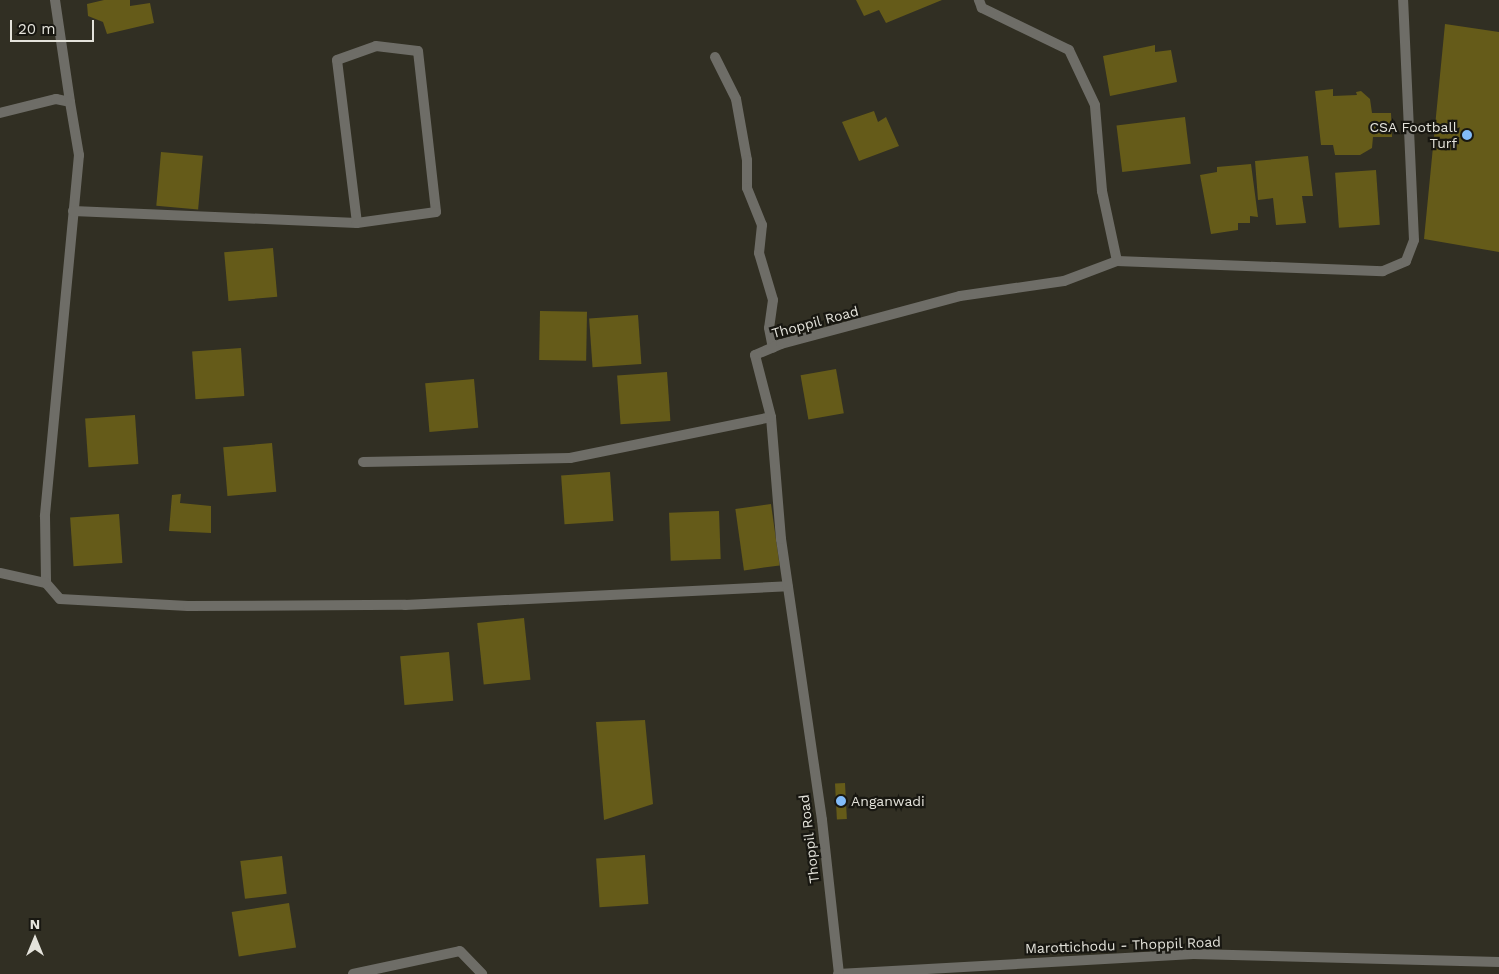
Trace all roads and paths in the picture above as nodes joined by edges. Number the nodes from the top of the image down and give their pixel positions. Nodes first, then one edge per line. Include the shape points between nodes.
1 (55, 0) edge
2 (978, 0) edge
3 (1403, 0) edge
4 (715, 57) dead end
5 (70, 102) junction
6 (0, 113) edge
7 (73, 211) junction
8 (356, 223) junction
9 (1117, 261) junction
10 (773, 348) junction
11 (771, 416) junction
12 (363, 462) dead end
13 (0, 573) edge
14 (46, 583) junction
15 (788, 586) junction
16 (1499, 962) edge
17 (353, 974) edge
18 (482, 974) edge
19 (838, 974) edge

1 - 5 street
2 - 9 street via 982,8 1069,50 1095,105 1102,192
3 - 9 street via 1414,240 1406,261 1383,271
4 - 10 street via 736,99 747,160 747,188 762,226 759,252 774,305 769,328
5 - 6 street via 56,99
5 - 7 street via 79,155
7 - 8 street
7 - 14 street via 45,516
8 - 8 street via 337,60 376,46 418,51 436,212
9 - 10 street, Thoppil Road via 1064,281 960,296
10 - 11 street, Thoppil Road via 755,355
11 - 12 street via 570,458
11 - 15 street, Thoppil Road
13 - 14 street
14 - 15 street via 60,599 188,606 404,605
15 - 19 street, Thoppil Road
16 - 19 street, Marottichodu - Thoppil Road via 1193,954
17 - 18 street via 460,950

